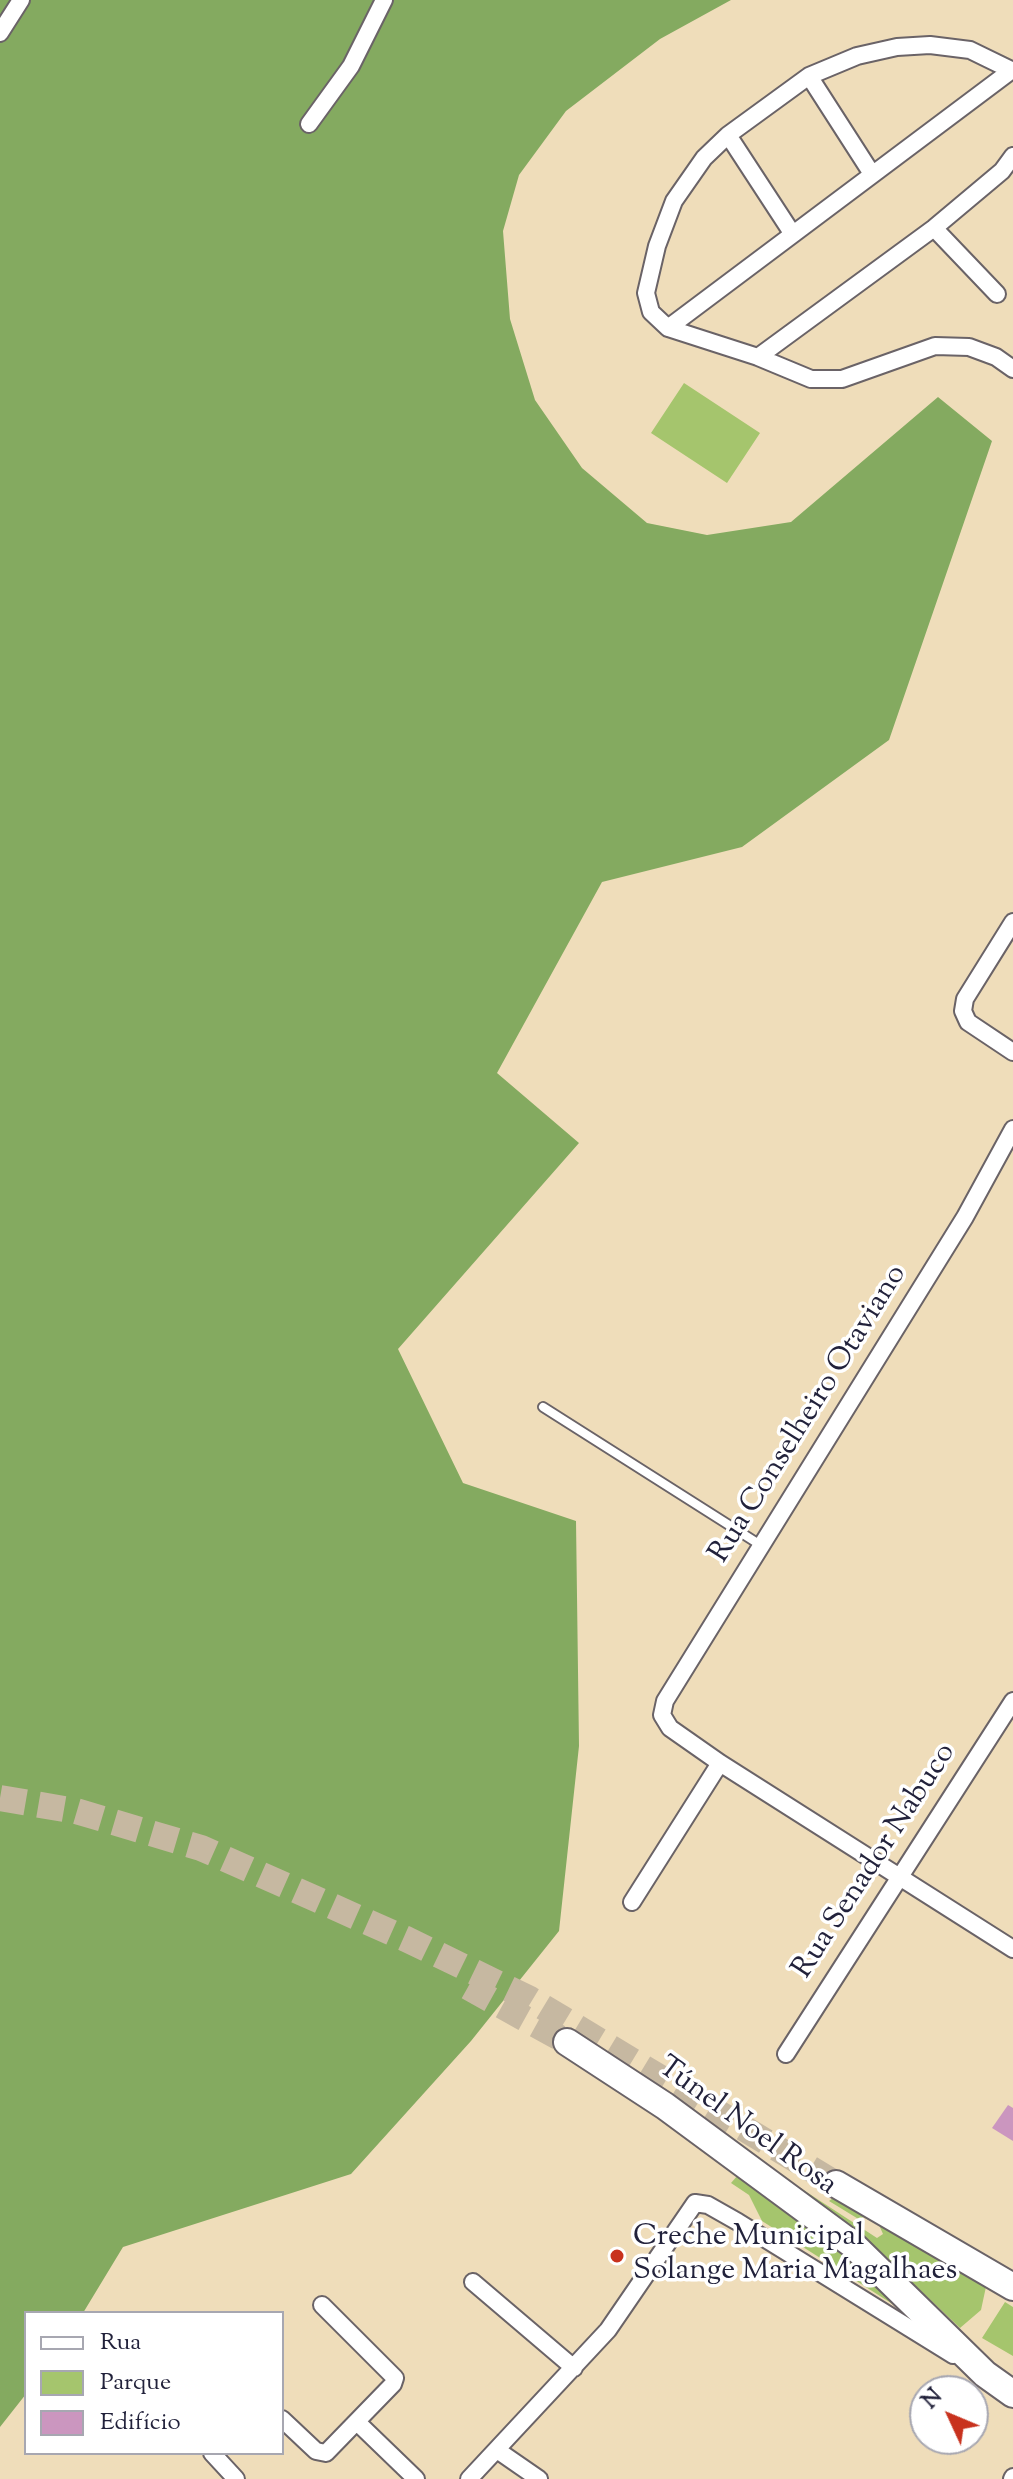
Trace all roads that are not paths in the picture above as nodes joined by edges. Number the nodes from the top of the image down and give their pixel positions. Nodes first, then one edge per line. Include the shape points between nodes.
1 (21, 0) edge
2 (384, 0) edge
3 (0, 33) edge
4 (1012, 71) edge
5 (809, 76) junction
6 (309, 124) dead end
7 (728, 135) junction
8 (1013, 156) edge
9 (872, 174) junction
10 (934, 228) junction
11 (792, 233) junction
12 (997, 294) dead end
13 (668, 328) junction
14 (758, 357) junction
15 (1013, 369) edge
16 (1013, 922) edge
17 (1013, 1052) edge
18 (1013, 1129) edge
19 (543, 1407) dead end
20 (762, 1546) junction
21 (1013, 1701) edge
22 (720, 1763) junction
23 (900, 1877) junction
24 (632, 1902) dead end
25 (1013, 1949) edge
26 (567, 2042) tunnel mouth
27 (786, 2054) dead end
28 (836, 2184) tunnel mouth
29 (473, 2282) dead end
30 (1013, 2287) edge
31 (322, 2305) dead end
32 (574, 2368) junction
33 (985, 2374) junction
34 (1013, 2394) edge
35 (284, 2421) edge
36 (358, 2423) junction
37 (497, 2450) junction
38 (214, 2455) edge
39 (236, 2479) edge
40 (416, 2479) edge
41 (469, 2479) edge
42 (539, 2479) edge

1 - 3 street
2 - 6 street via 351,66
4 - 5 street via 970,50 930,45 857,56
4 - 9 street
5 - 7 street
5 - 9 street
7 - 11 street
7 - 13 street via 704,158 674,201 657,246 646,293 651,312
8 - 10 street
9 - 11 street
10 - 12 street
10 - 14 street
11 - 13 street
13 - 14 street
14 - 15 street via 811,379 842,379 935,346 969,347
16 - 17 street via 965,999 963,1011 968,1022
18 - 20 street, Rua Conselheiro Otaviano via 965,1217
19 - 20 lane
20 - 22 street, Rua Conselheiro Otaviano via 665,1701 662,1715 670,1728
21 - 23 street, Rua Senador Nabuco
22 - 23 street
22 - 24 street
23 - 25 street
23 - 27 street, Rua Senador Nabuco
26 - 33 main road, Túnel Noel Rosa via 665,2106 852,2244
28 - 30 main road, Túnel Noel Rosa
29 - 32 street
31 - 36 street via 395,2378
32 - 33 street via 608,2330 691,2207 700,2203
32 - 37 street
33 - 34 main road, Túnel Noel Rosa
35 - 36 street via 321,2453
36 - 40 street
37 - 41 street
37 - 42 street
38 - 39 street

